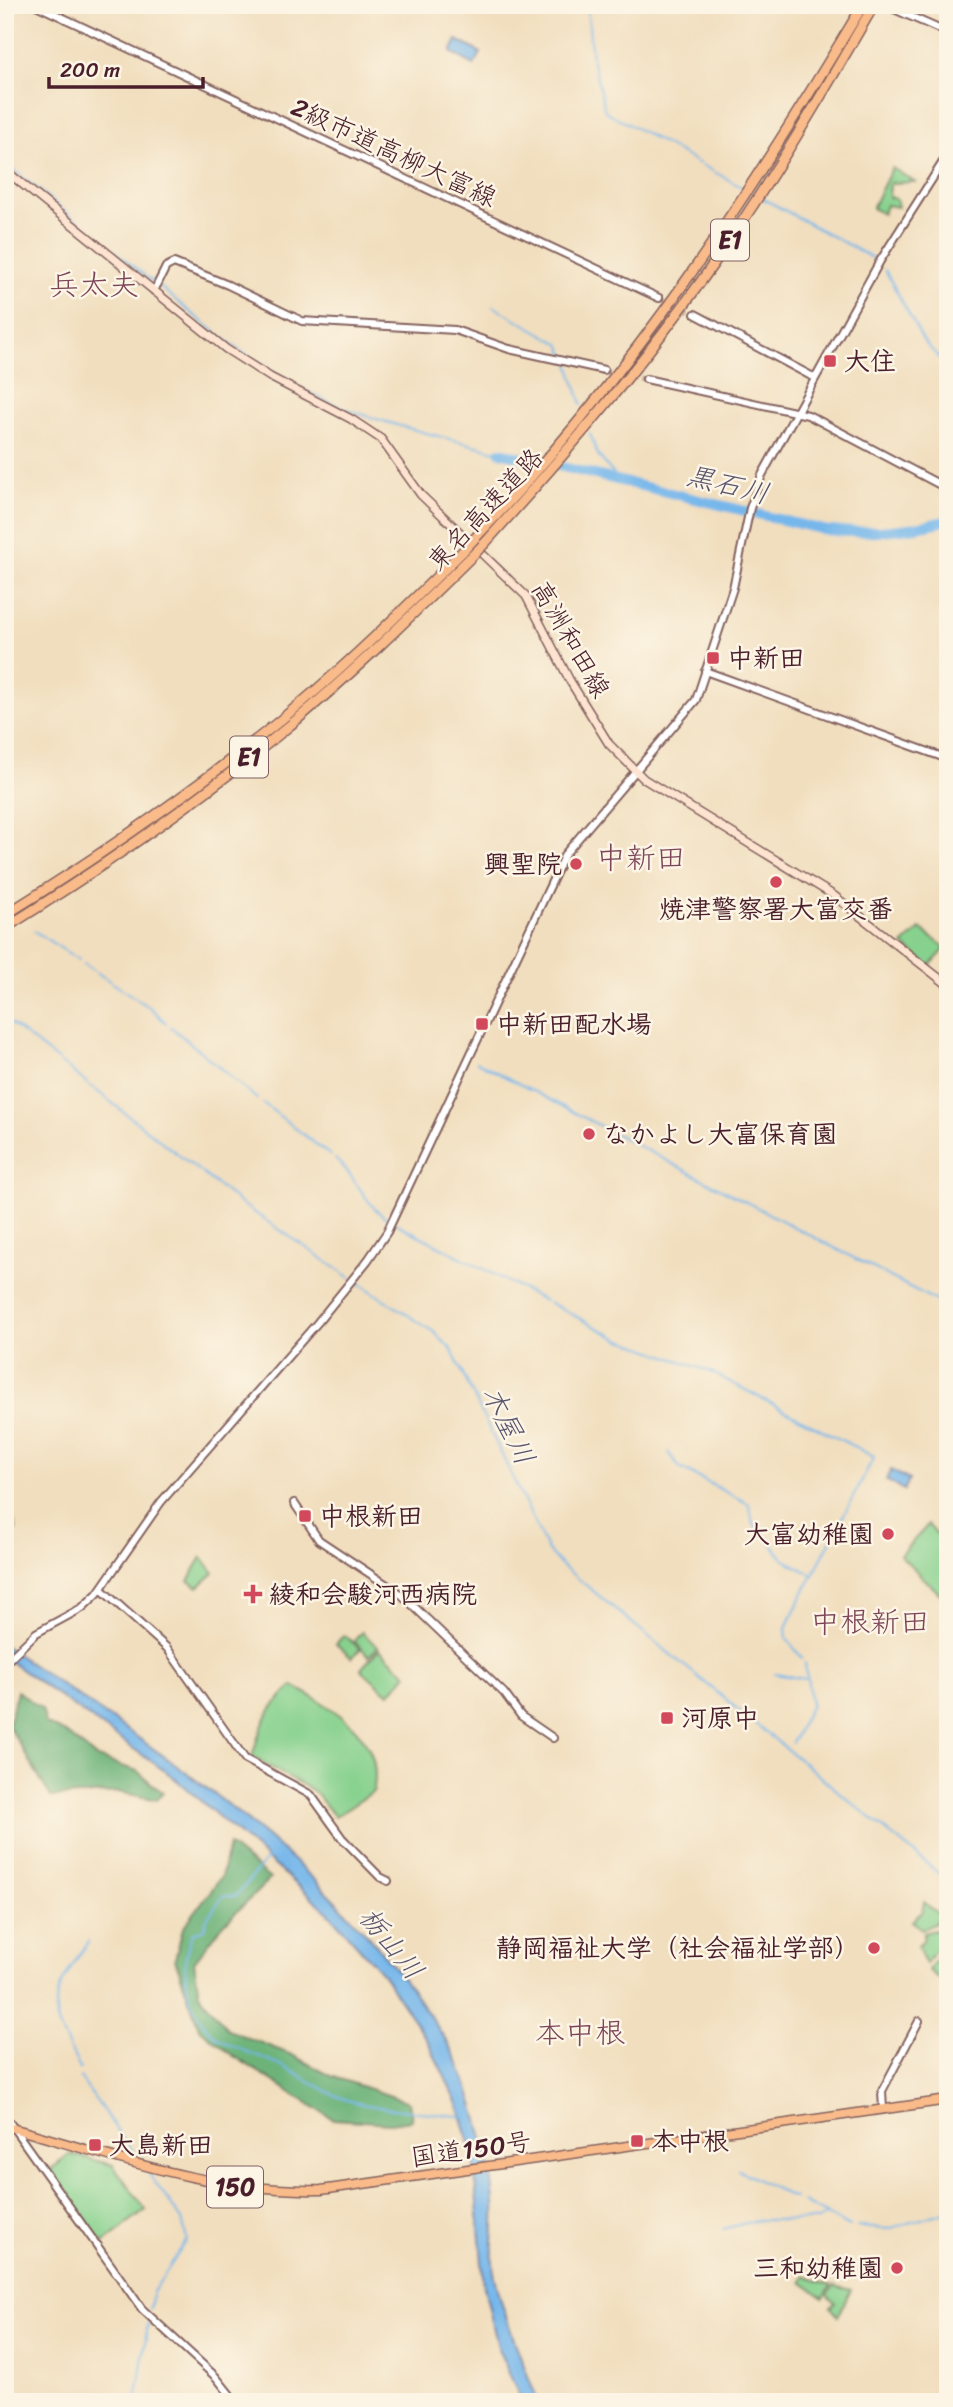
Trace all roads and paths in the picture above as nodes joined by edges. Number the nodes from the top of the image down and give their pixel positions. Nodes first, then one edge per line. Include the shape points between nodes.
1 (36, 5) edge
2 (863, 5) edge
3 (874, 5) edge
4 (887, 6) edge
5 (948, 33) edge
6 (948, 154) edge
7 (5, 170) edge
8 (154, 291) junction
9 (659, 298) tunnel mouth
10 (695, 314) tunnel mouth
11 (604, 370) tunnel mouth
12 (816, 378) junction
13 (646, 380) tunnel mouth
14 (797, 411) junction
15 (556, 457) junction
16 (948, 489) edge
17 (467, 554) junction
18 (705, 671) junction
19 (948, 759) edge
20 (635, 772) junction
21 (5, 915) edge
22 (5, 928) edge
23 (948, 985) edge
24 (294, 1503) dead end
25 (101, 1589) junction
26 (5, 1663) edge
27 (553, 1738) dead end
28 (388, 1881) dead end
29 (919, 2021) dead end
30 (948, 2100) edge
31 (883, 2109) junction
32 (5, 2116) edge
33 (9, 2127) edge
34 (236, 2402) edge

1 - 9 street, 2級市道高柳大富線
2 - 15 highway, 東名高速道路 / E1 via 728,224
3 - 15 highway, 東名高速道路 / E1 via 776,170 714,263 646,356
4 - 5 street
6 - 12 street via 887,250
7 - 8 main road, 高洲和田線
8 - 11 street via 166,267 174,263 302,321 455,330 509,349
8 - 20 main road, 高洲和田線 via 226,349 381,439 421,495 526,596 586,709 608,744
10 - 12 street
12 - 14 street
13 - 14 street
14 - 16 street
14 - 18 street via 762,475 750,508 734,587
15 - 17 highway, 東名高速道路 / E1, bridge
15 - 17 highway, 東名高速道路 / E1, bridge via 540,468 478,535
17 - 21 highway, 東名高速道路 / E1 via 253,742 122,839
17 - 22 highway, 東名高速道路 / E1 via 397,629 281,733 128,848
18 - 19 street
18 - 20 street via 691,709
20 - 23 main road, 高洲和田線 via 834,895
20 - 25 street via 565,854 394,1220 353,1280 161,1502
24 - 27 street via 319,1540 402,1595 504,1693 521,1716
25 - 26 street via 82,1608 25,1643
25 - 28 street via 167,1648 245,1759 311,1795 342,1838
29 - 31 street via 882,2091
30 - 31 highway, 国道150号 / 150
31 - 33 highway, 国道150号 / 150 via 321,2190 239,2188 176,2175
32 - 33 street
33 - 34 street via 142,2309 216,2377

